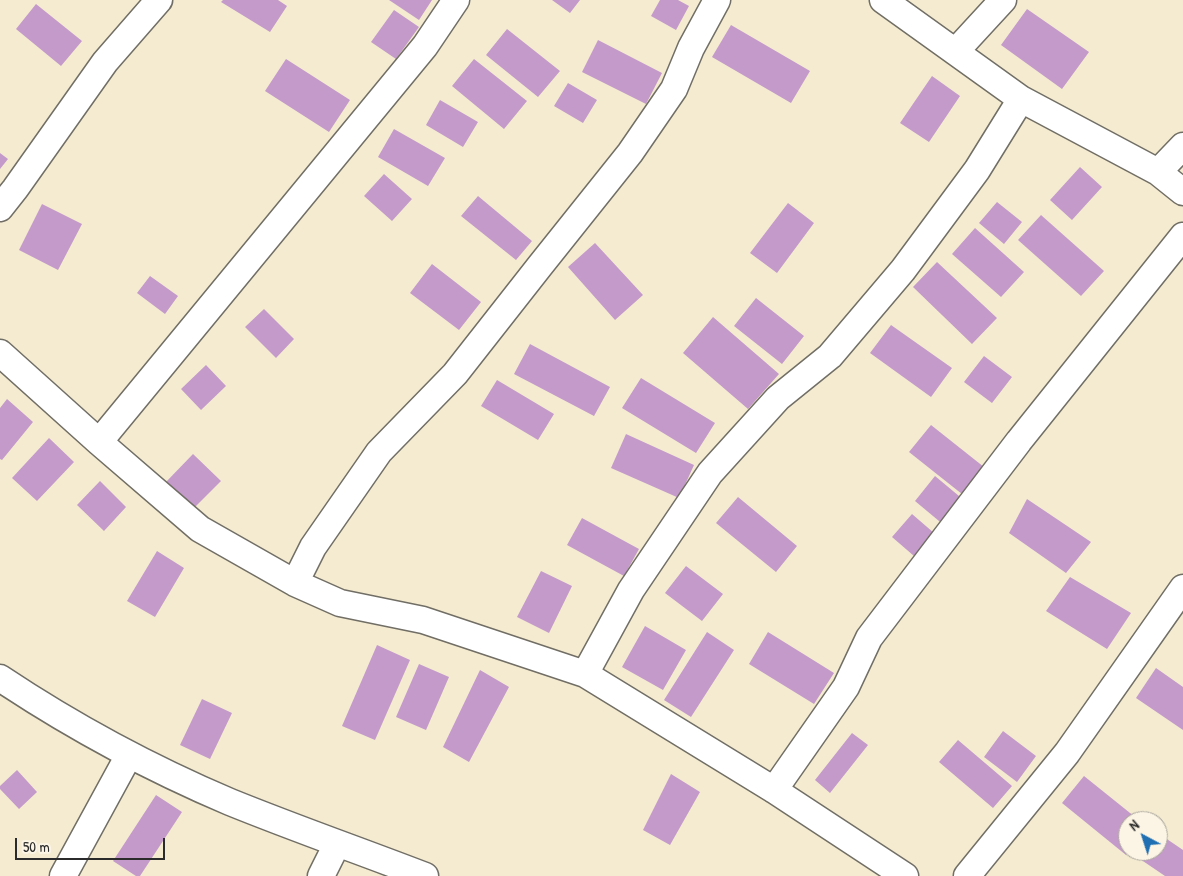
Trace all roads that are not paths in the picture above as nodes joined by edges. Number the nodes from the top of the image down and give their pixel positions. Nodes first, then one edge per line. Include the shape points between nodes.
1 (159, 0) edge
2 (456, 0) edge
3 (717, 0) edge
4 (883, 0) edge
5 (1003, 0) edge
6 (956, 51) junction
7 (1021, 99) junction
8 (1183, 146) edge
9 (1158, 172) junction
10 (1183, 192) edge
11 (0, 208) edge
12 (1183, 236) edge
13 (0, 353) edge
14 (99, 442) junction
15 (295, 583) junction
16 (1183, 588) edge
17 (585, 674) junction
18 (0, 678) edge
19 (130, 755) junction
20 (774, 790) junction
21 (338, 844) junction
22 (63, 876) edge
23 (321, 876) edge
24 (425, 876) edge
25 (905, 876) edge
26 (967, 876) edge

1 - 11 street via 105,62
2 - 14 street via 425,46
3 - 15 street via 691,48 674,89 630,153 455,374 379,452 313,547
4 - 6 street
5 - 6 street
6 - 7 street
7 - 9 street
7 - 17 street via 977,170 903,270 830,356 778,398 710,473 632,590
8 - 9 street
9 - 10 street
12 - 20 street via 1019,441 870,638 846,687
13 - 14 street
14 - 15 street via 200,528
15 - 17 street via 340,603 423,620
16 - 26 street via 1068,753
17 - 20 street
18 - 19 street
19 - 21 street via 229,801
19 - 22 street
20 - 25 street
21 - 23 street
21 - 24 street

